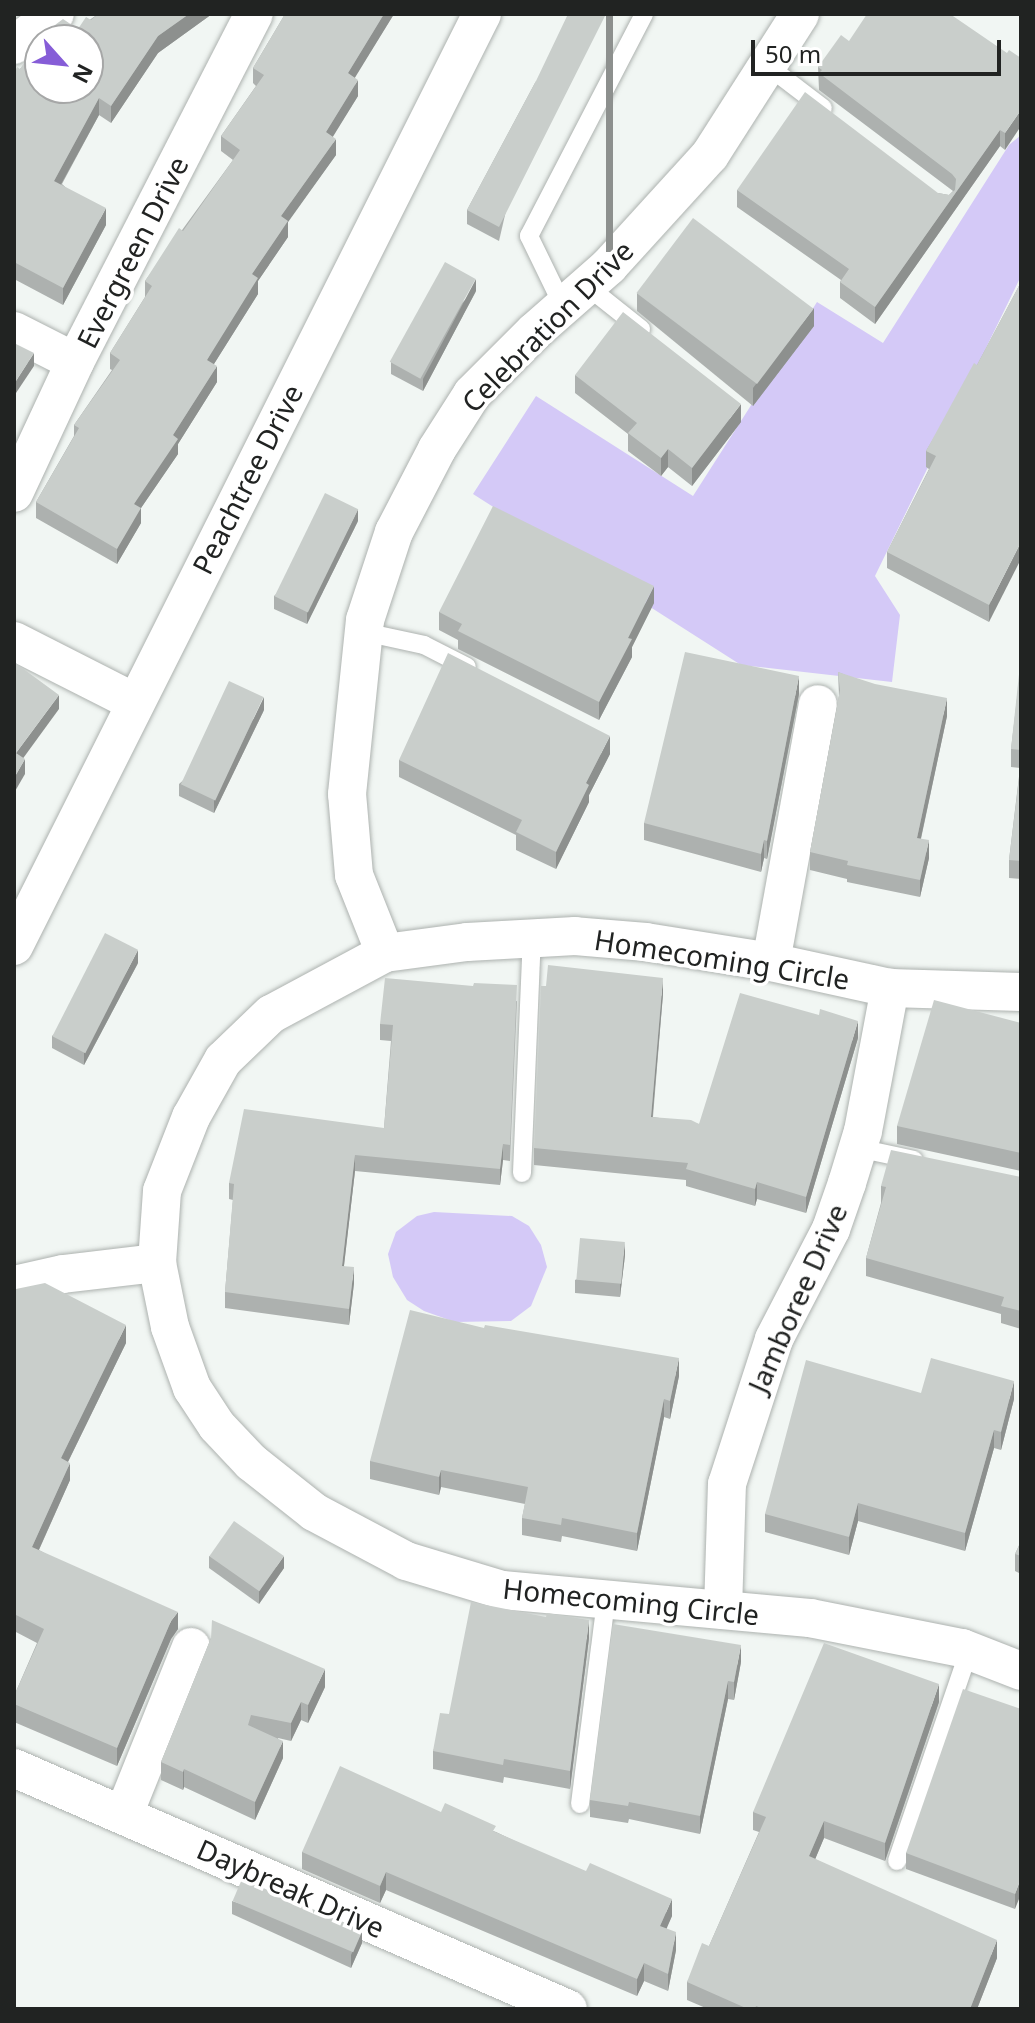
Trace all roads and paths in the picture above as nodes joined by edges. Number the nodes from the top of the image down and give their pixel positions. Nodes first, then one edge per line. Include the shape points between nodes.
1 (55, 14) edge
2 (254, 14) edge
3 (482, 14) edge
4 (644, 14) edge
5 (800, 14) edge
6 (14, 45) edge
7 (768, 66) junction
8 (844, 124) edge
9 (575, 296) junction
10 (14, 331) edge
11 (658, 343) edge
12 (75, 362) junction
13 (14, 493) edge
14 (364, 632) junction
15 (14, 641) edge
16 (479, 673) edge
17 (134, 702) junction
18 (818, 704) dead end
19 (532, 937) junction
20 (14, 946) edge
21 (385, 953) junction
22 (771, 962) junction
23 (890, 988) junction
24 (1021, 992) edge
25 (858, 1148) junction
26 (932, 1164) edge
27 (522, 1173) dead end
28 (157, 1263) junction
29 (14, 1285) edge
30 (606, 1600) junction
31 (723, 1610) junction
32 (191, 1647) dead end
33 (969, 1651) junction
34 (1021, 1671) edge
35 (14, 1768) edge
36 (580, 1804) dead end
37 (124, 1814) junction
38 (897, 1861) dead end
39 (568, 2009) edge

1 - 6 street
2 - 12 street, Evergreen Drive
3 - 17 street, Peachtree Drive
4 - 9 lane via 529,236
5 - 7 street, Celebration Drive
7 - 8 lane
7 - 9 street, Celebration Drive via 710,155
9 - 11 lane
9 - 14 street, Celebration Drive via 472,394 437,449 394,532
10 - 12 street
12 - 13 street, Evergreen Drive
14 - 16 lane via 424,645
14 - 21 street, Celebration Drive via 347,794 354,875
15 - 17 street
17 - 20 street, Peachtree Drive
18 - 22 street
19 - 21 street, Homecoming Circle
19 - 22 street, Homecoming Circle via 646,942
19 - 27 lane
21 - 28 street, Homecoming Circle via 271,1014 223,1060 191,1117 162,1191
22 - 23 street, Homecoming Circle
23 - 24 street, Homecoming Circle
23 - 25 street, Jamboree Drive
25 - 26 lane
25 - 31 street, Jamboree Drive via 831,1229 774,1339 727,1484
28 - 29 street
28 - 30 street, Homecoming Circle via 170,1327 192,1388 217,1426 251,1462 314,1512 406,1561 455,1577 502,1590
30 - 31 street, Homecoming Circle
30 - 36 lane
31 - 33 street, Homecoming Circle via 810,1618
32 - 37 street
33 - 34 street, Homecoming Circle
33 - 38 lane
35 - 37 street, Daybreak Drive
37 - 39 street, Daybreak Drive

